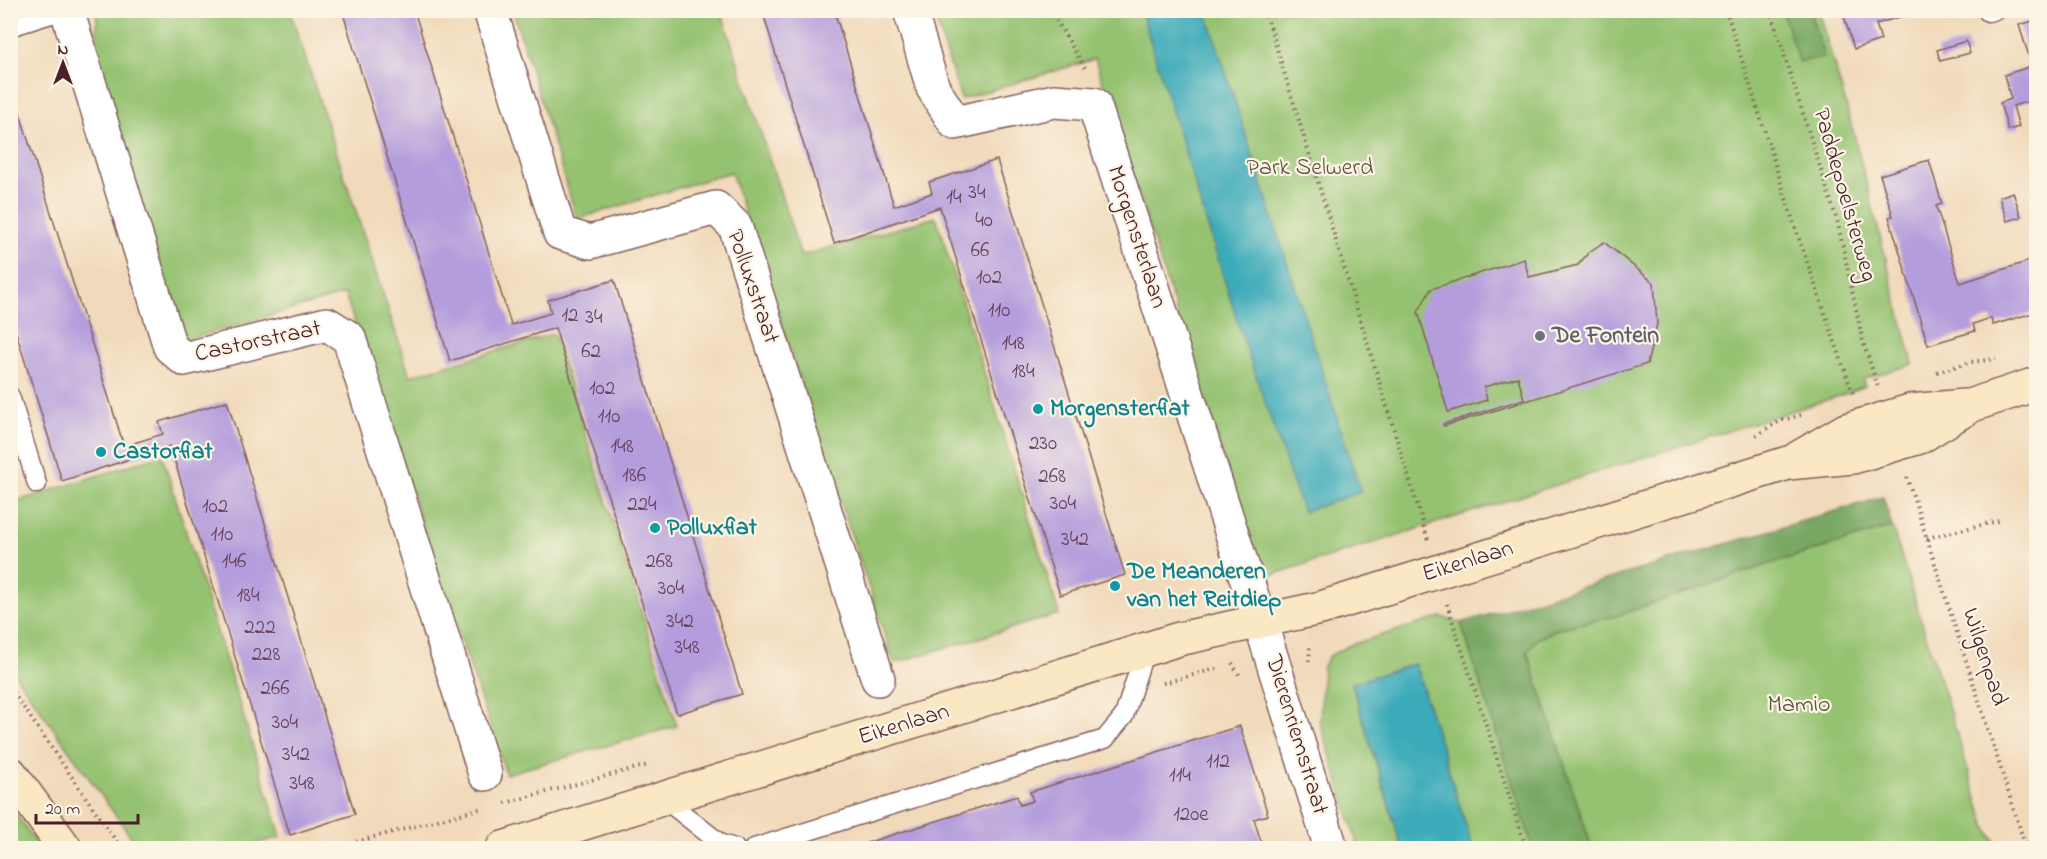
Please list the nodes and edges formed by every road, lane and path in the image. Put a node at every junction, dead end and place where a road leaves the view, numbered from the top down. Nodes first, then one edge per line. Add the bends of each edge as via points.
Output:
1 (65, 10) edge
2 (490, 10) edge
3 (910, 10) edge
4 (1050, 10) edge
5 (1265, 10) edge
6 (1726, 10) edge
7 (1770, 10) edge
8 (10, 27) edge
9 (1094, 104) junction
10 (2037, 384) edge
11 (1878, 390) dead end
12 (10, 396) edge
13 (1972, 405) junction
14 (1863, 425) junction
15 (1788, 463) junction
16 (1906, 474) dead end
17 (37, 484) dead end
18 (2002, 520) dead end
19 (1927, 538) junction
20 (1430, 546) dead end
21 (1445, 597) dead end
22 (1260, 621) junction
23 (1145, 650) junction
24 (1232, 663) dead end
25 (878, 679) dead end
26 (1134, 684) junction
27 (10, 688) edge
28 (10, 773) edge
29 (485, 774) dead end
30 (663, 798) junction
31 (504, 848) edge
32 (65, 849) edge
33 (121, 849) edge
34 (735, 849) edge
35 (754, 849) edge
36 (1331, 849) edge
37 (1526, 849) edge
38 (2033, 849) edge

1 - 8 lane
1 - 29 street, Castorstraat via 170,347 184,359 327,324 349,338
2 - 25 street, Polluxstraat via 560,233 590,242 716,208 735,226
3 - 9 street via 933,88 955,123 1054,100
4 - 9 path via 1086,67
5 - 20 path
6 - 14 path
7 - 11 path, Paddepoelsterweg via 1838,224 1863,342
9 - 22 street, Morgensterlaan
10 - 13 main road, Eikenlaan
12 - 17 lane
13 - 14 main road, Eikenlaan via 1910,411
13 - 15 main road, Eikenlaan via 1920,436 1853,457
14 - 15 main road, Eikenlaan via 1846,430
15 - 22 main road, Eikenlaan via 1321,608
16 - 19 path, Wilgenpad
18 - 19 path
19 - 38 path, Wilgenpad via 2024,841
21 - 37 path
22 - 23 main road, Eikenlaan
22 - 36 street, Dierenriemstraat
23 - 26 lane
23 - 30 main road, Eikenlaan
24 - 26 path via 1164,683
26 - 35 lane via 1124,716 1105,739
27 - 33 path
28 - 32 main road
30 - 31 main road, Eikenlaan
30 - 34 lane via 721,844

